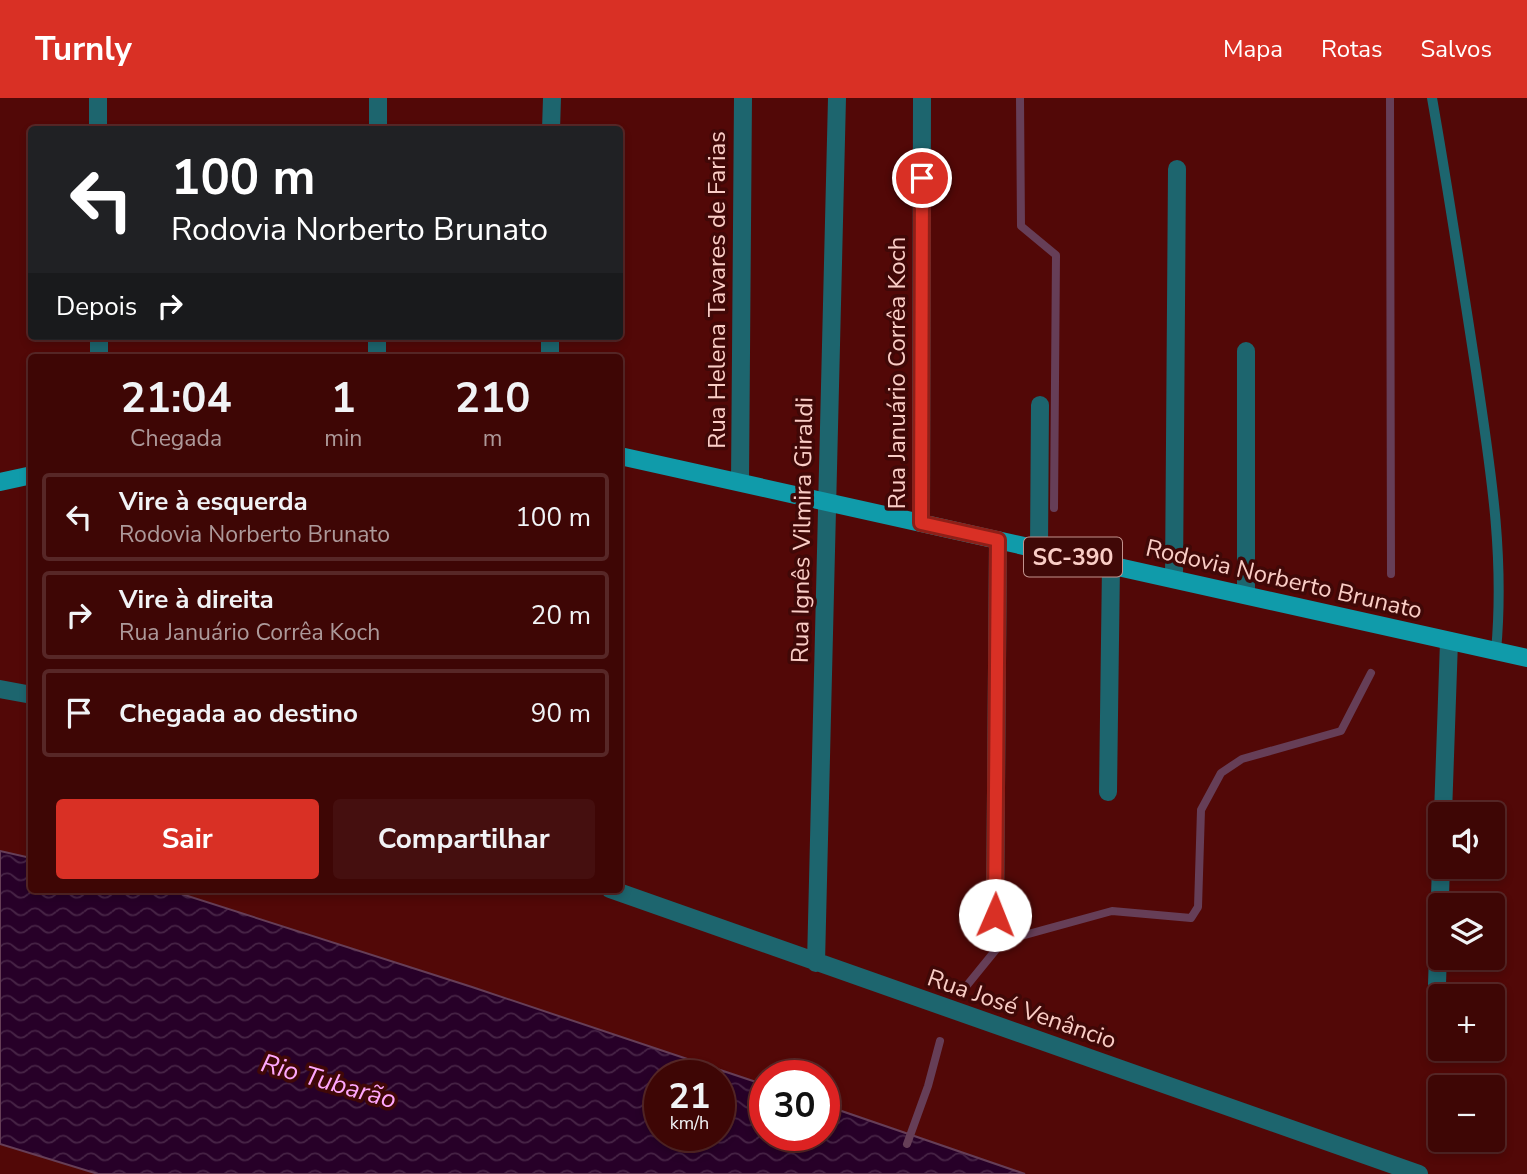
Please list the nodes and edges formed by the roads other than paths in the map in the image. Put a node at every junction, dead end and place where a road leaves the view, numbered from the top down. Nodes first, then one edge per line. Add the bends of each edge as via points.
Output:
1 (98, 98) edge
2 (378, 98) edge
3 (552, 98) edge
4 (743, 98) edge
5 (837, 98) edge
6 (922, 98) edge
7 (1432, 98) edge
8 (98, 126) edge
9 (378, 126) edge
10 (551, 126) edge
11 (1177, 169) dead end
12 (1246, 351) dead end
13 (1040, 405) dead end
14 (623, 457) edge
15 (28, 476) edge
16 (0, 482) edge
17 (740, 482) junction
18 (827, 502) junction
19 (921, 523) junction
20 (998, 540) junction
21 (1039, 549) junction
22 (1111, 565) junction
23 (1174, 579) junction
24 (1246, 595) junction
25 (1449, 641) junction
26 (1496, 651) junction
27 (1527, 658) edge
28 (0, 689) edge
29 (28, 694) edge
30 (1108, 792) dead end
31 (1443, 802) edge
32 (1441, 879) edge
33 (621, 893) edge
34 (995, 915) dead end
35 (816, 963) junction
36 (1437, 984) dead end
37 (1419, 1174) edge

1 - 8 street
2 - 9 street
3 - 10 street
4 - 17 street, Rua Helena Tavares de Farias
5 - 18 street, Rua Ignês Vilmira Giraldi
6 - 19 street, Rua Januário Corrêa Koch
7 - 26 lane via 1492,479 1500,560
11 - 23 street
12 - 24 street
13 - 21 street
14 - 17 main road, Rodovia Norberto Brunato / SC-390
15 - 16 main road
17 - 18 main road, Rodovia Norberto Brunato / SC-390
18 - 19 main road, Rodovia Norberto Brunato / SC-390
18 - 35 street, Rua Ignês Vilmira Giraldi
19 - 20 main road, Rodovia Norberto Brunato / SC-390
20 - 21 main road, Rodovia Norberto Brunato / SC-390
20 - 34 street
21 - 22 main road, Rodovia Norberto Brunato / SC-390
22 - 23 main road, Rodovia Norberto Brunato / SC-390
22 - 30 street
23 - 24 main road, Rodovia Norberto Brunato / SC-390
24 - 25 main road, Rodovia Norberto Brunato / SC-390
25 - 26 main road, Rodovia Norberto Brunato / SC-390
25 - 31 street
26 - 27 main road, Rodovia Norberto Brunato / SC-390
28 - 29 street
32 - 36 street
33 - 35 street, Rua José Venâncio
35 - 37 street, Rua José Venâncio

